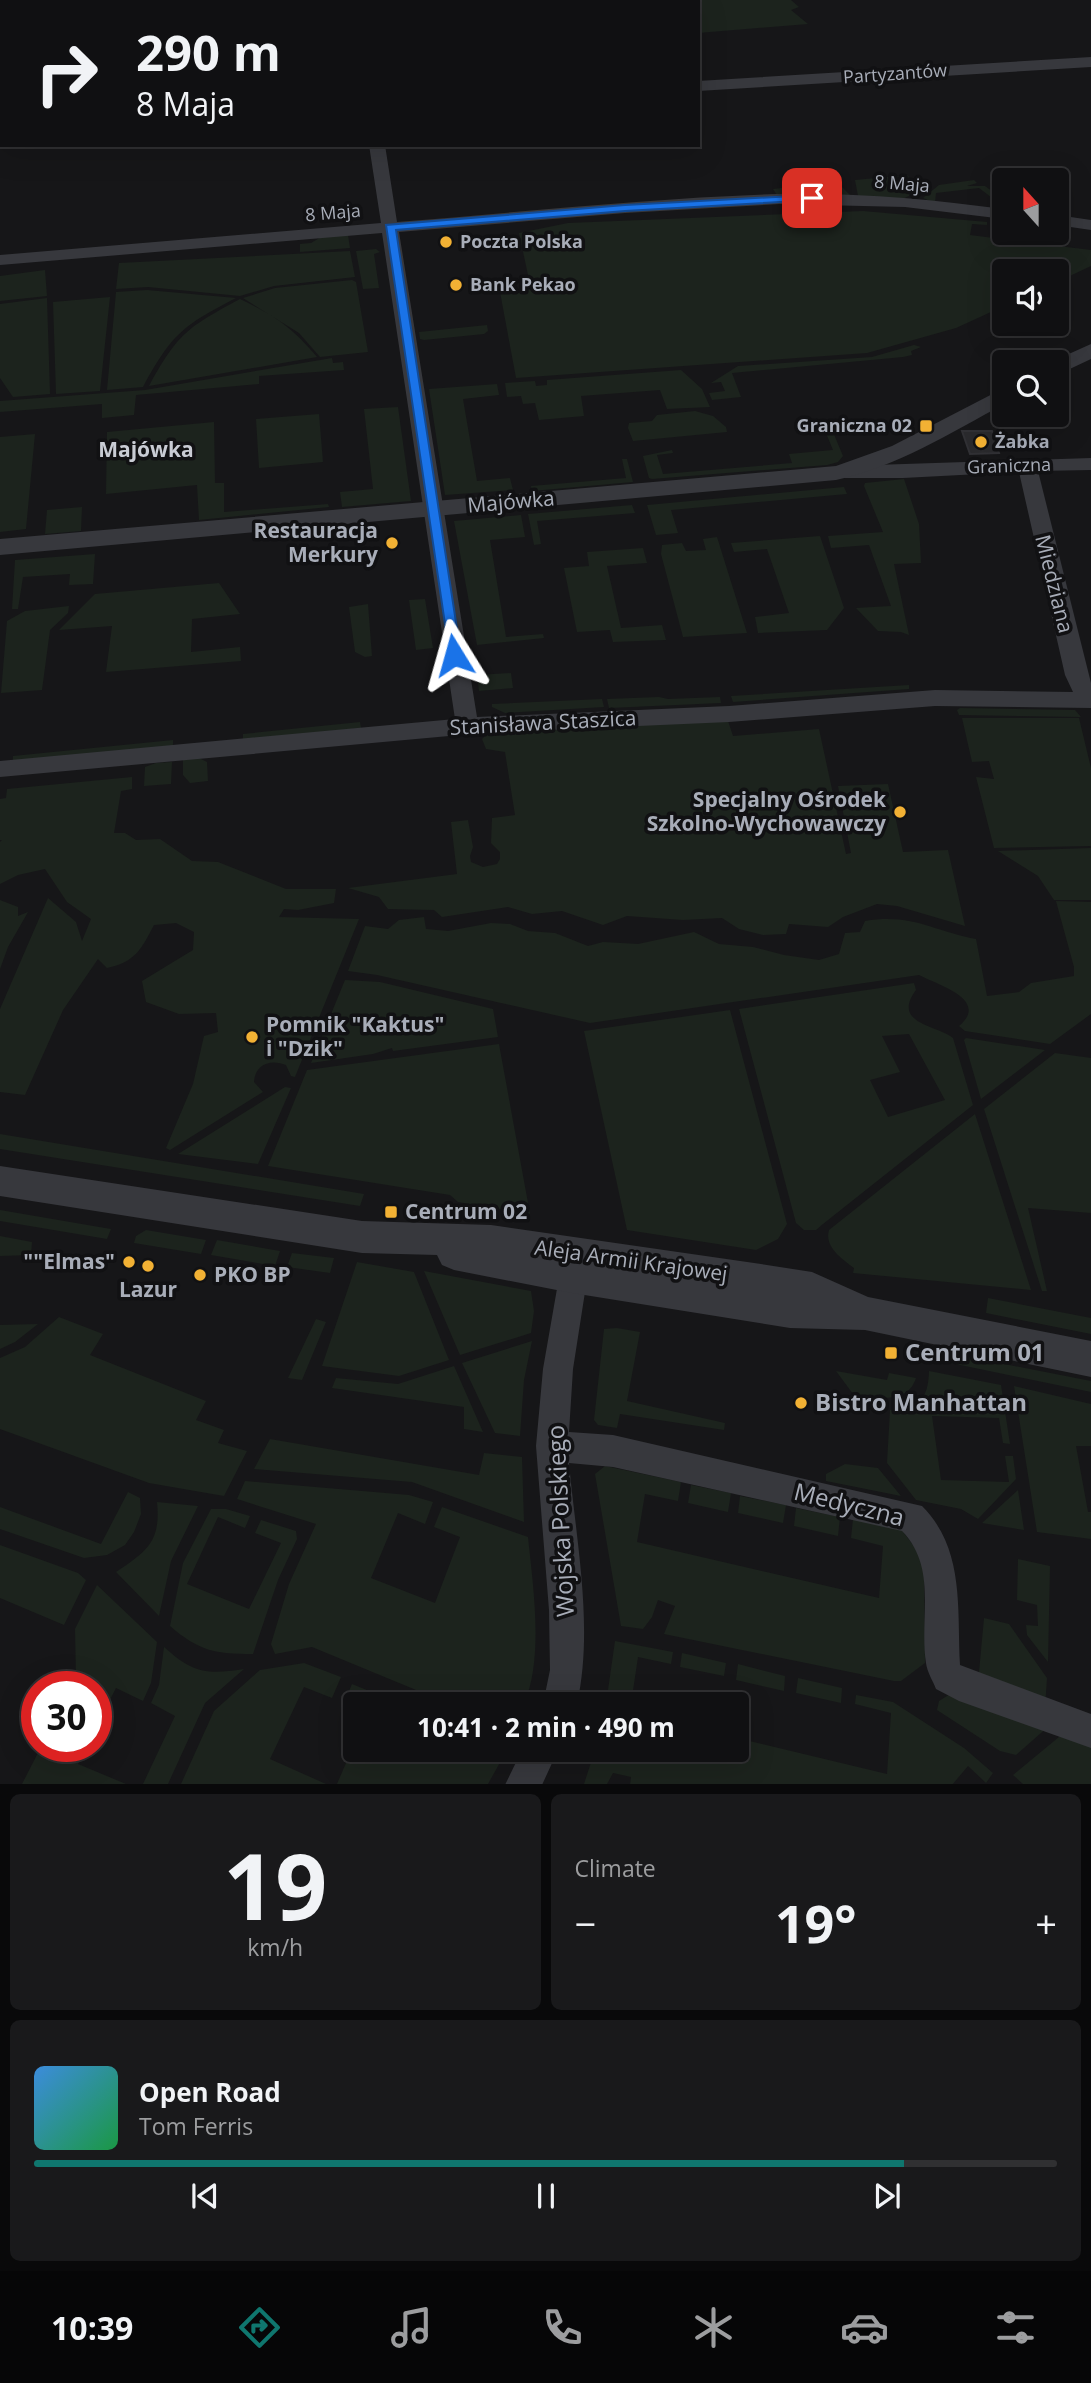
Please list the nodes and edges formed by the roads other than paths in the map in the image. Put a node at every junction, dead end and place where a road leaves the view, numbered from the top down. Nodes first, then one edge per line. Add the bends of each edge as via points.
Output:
1 (1091, 62) edge
2 (700, 86) edge
3 (377, 147) edge
4 (992, 213) edge
5 (390, 227) junction
6 (0, 260) edge
7 (1091, 351) edge
8 (1069, 362) edge
9 (992, 401) edge
10 (894, 453) junction
11 (1091, 464) edge
12 (1027, 466) junction
13 (928, 469) junction
14 (844, 471) junction
15 (433, 509) junction
16 (0, 547) edge
17 (1089, 700) edge
18 (467, 726) junction
19 (0, 769) edge
20 (0, 1181) edge
21 (575, 1266) junction
22 (1081, 1354) edge
23 (552, 1446) junction
24 (562, 1692) edge
25 (1091, 1731) edge
26 (535, 1762) edge
27 (523, 1784) edge

1 - 2 street, Partyzantów
3 - 5 street
4 - 5 street, 8 Maja via 892,202 779,199
5 - 6 street, 8 Maja
5 - 15 street
7 - 8 street
9 - 10 street, Majówka
10 - 13 street, Graniczna
10 - 14 street, Majówka
11 - 12 street, Graniczna
12 - 13 street, Graniczna
12 - 17 street, Miedziana via 1076,675
13 - 14 street, Graniczna
14 - 15 street, Majówka
15 - 16 street, Majówka
15 - 18 street
17 - 18 street, Stanisława Staszica via 935,698 729,714
18 - 19 street, Stanisława Staszica
20 - 21 street, Aleja Armii Krajowej
21 - 22 street, Aleja Armii Krajowej via 812,1289 865,1313
21 - 23 street, Wojska Polskiego via 558,1369
23 - 24 street, Wojska Polskiego via 566,1610 567,1670
23 - 25 street, Medyczna via 613,1451 911,1517 923,1527 938,1558 943,1665 948,1677 959,1685
26 - 27 street

